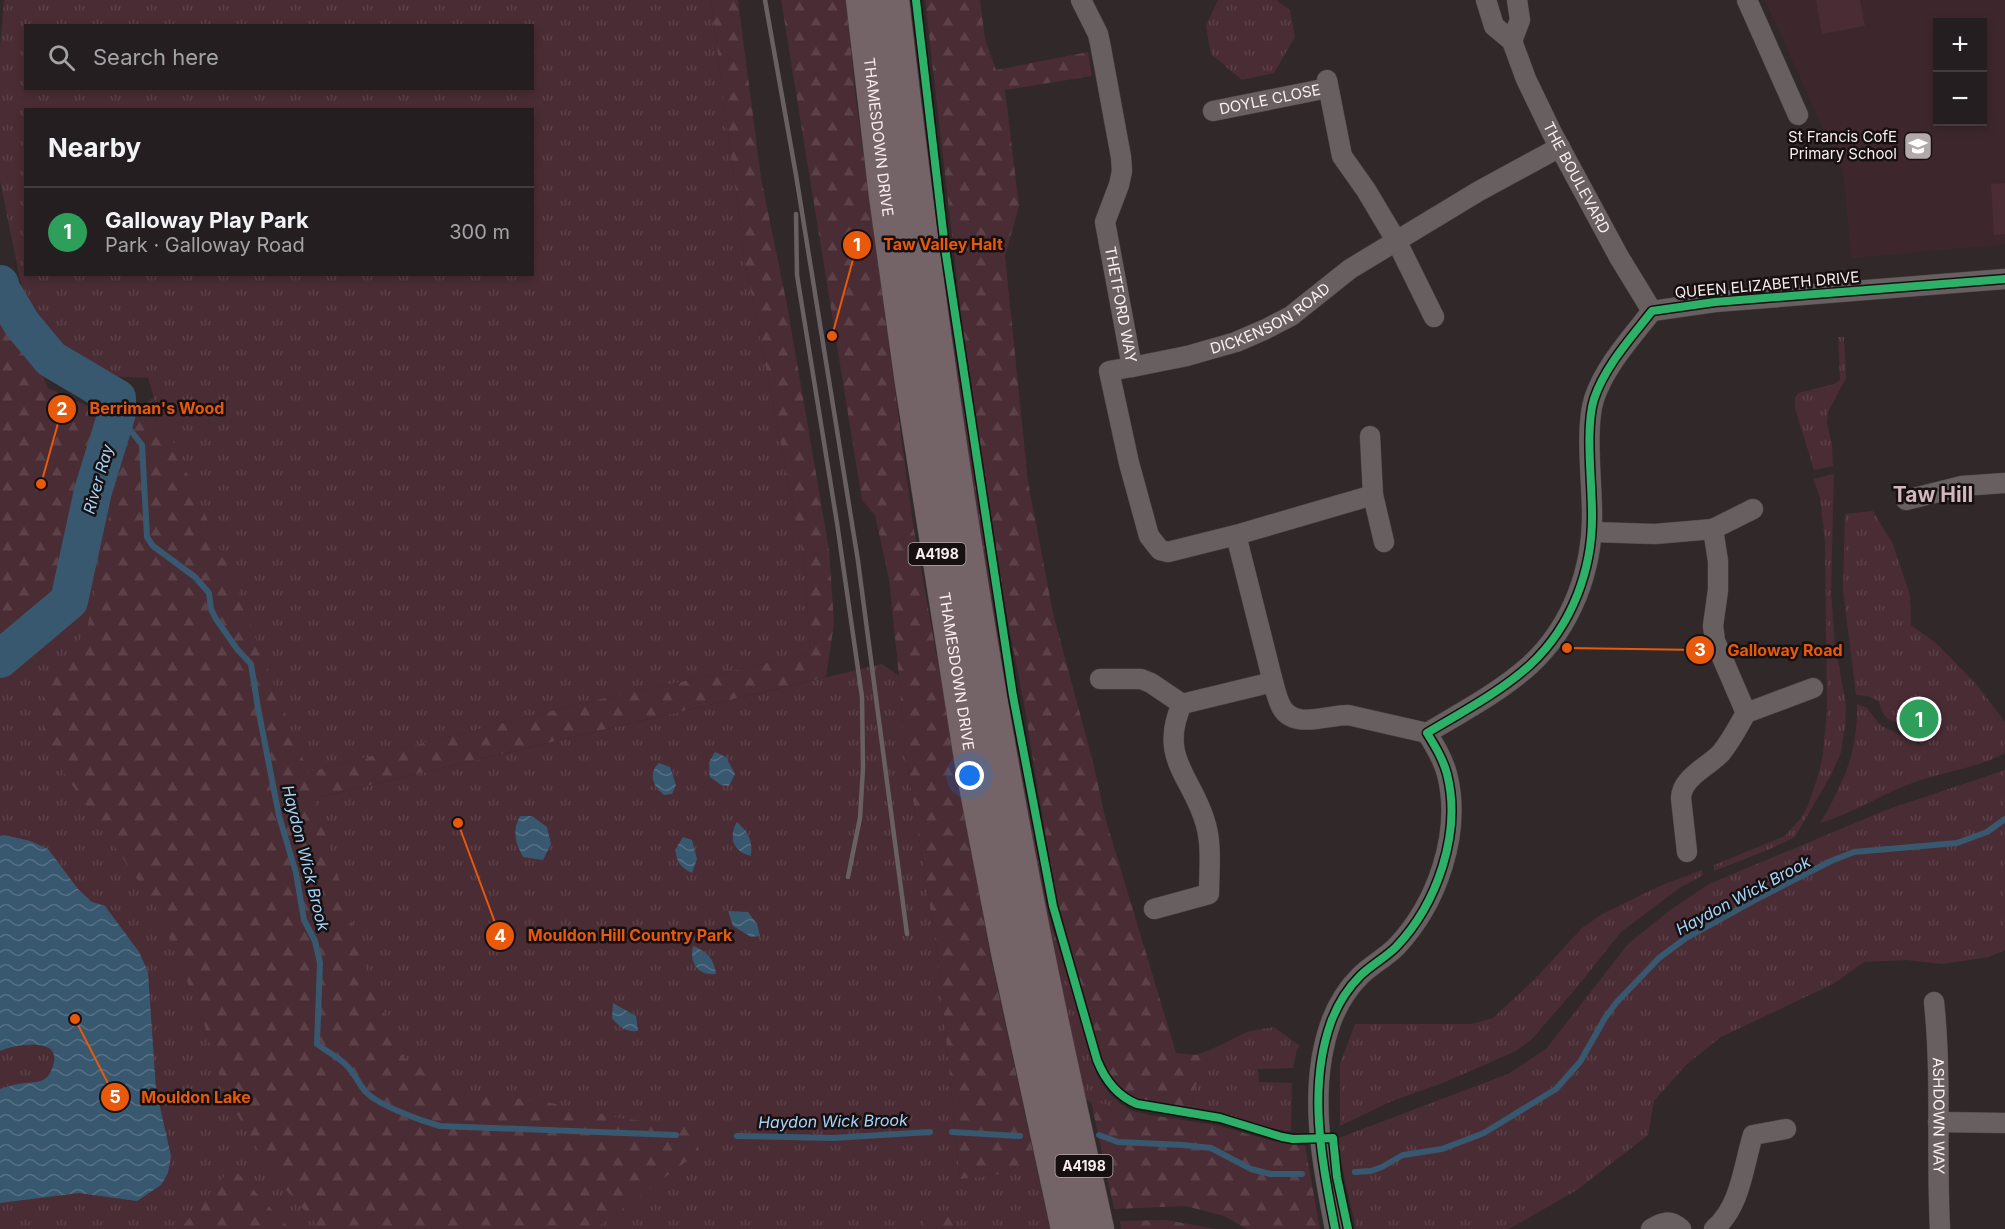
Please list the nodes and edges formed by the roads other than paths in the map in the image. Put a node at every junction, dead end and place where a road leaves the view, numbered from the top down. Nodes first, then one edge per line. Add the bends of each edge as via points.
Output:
1 (862, 0) edge
2 (893, 0) edge
3 (1081, 0) edge
4 (1486, 0) edge
5 (1517, 0) edge
6 (1747, 0) edge
7 (1512, 41) junction
8 (1213, 111) dead end
9 (1798, 115) dead end
10 (1560, 147) junction
11 (1397, 242) junction
12 (2005, 279) edge
13 (1652, 311) junction
14 (1434, 317) dead end
15 (1132, 366) junction
16 (1370, 436) dead end
17 (2005, 483) edge
18 (1373, 495) junction
19 (1906, 500) dead end
20 (1753, 509) dead end
21 (1713, 529) junction
22 (1592, 532) junction
23 (1236, 535) junction
24 (1384, 542) dead end
25 (1100, 679) dead end
26 (1273, 682) junction
27 (1813, 688) dead end
28 (1182, 704) junction
29 (1746, 713) junction
30 (1427, 733) junction
31 (1686, 852) dead end
32 (1154, 909) dead end
33 (1934, 1002) dead end
34 (1938, 1122) junction
35 (2005, 1123) edge
36 (1786, 1129) dead end
37 (1067, 1229) edge
38 (1098, 1229) edge
39 (1335, 1229) edge
40 (1651, 1229) edge
41 (1681, 1229) edge
42 (1714, 1229) edge
43 (1940, 1229) edge

1 - 37 main road, THAMESDOWN DRIVE / A4198 via 894,263 971,765
2 - 38 main road, THAMESDOWN DRIVE / A4198 via 927,283 982,645 1016,838
3 - 15 street, THETFORD WAY via 1098,34 1121,157 1119,185 1105,222
4 - 7 street, THE BOULEVARD via 1494,26
5 - 7 street via 1520,20
6 - 9 street
7 - 10 street, THE BOULEVARD
8 - 11 street, DOYLE CLOSE via 1328,84 1342,156
10 - 11 street, DICKENSON ROAD
10 - 13 street, THE BOULEVARD
11 - 14 street
11 - 15 street, DICKENSON ROAD via 1350,269 1291,316 1252,336 1187,356
12 - 13 street, QUEEN ELIZABETH DRIVE via 1715,302
13 - 22 street via 1615,360 1594,400 1590,438
15 - 23 street, THETFORD WAY via 1109,371 1129,463 1153,544 1160,550 1174,551
16 - 18 street
17 - 19 street via 1962,486
18 - 23 street, THETFORD WAY
18 - 24 street
20 - 21 street
21 - 22 street via 1656,534
21 - 29 street via 1718,571 1715,641
22 - 30 street via 1583,581 1547,646 1508,682
23 - 26 street
25 - 28 street via 1151,683
26 - 28 street
26 - 30 street via 1280,706 1298,719 1348,714
27 - 29 street
28 - 32 street via 1175,718 1175,755 1207,828 1209,894
29 - 31 street via 1720,754 1684,786 1681,798
30 - 39 street via 1441,756 1450,793 1443,865 1413,926 1397,946 1360,976 1335,1012 1318,1070 1321,1139
33 - 34 street, ASHDOWN WAY
34 - 35 street
34 - 43 street, ASHDOWN WAY
36 - 42 street via 1753,1135 1736,1198
40 - 41 street via 1667,1222

